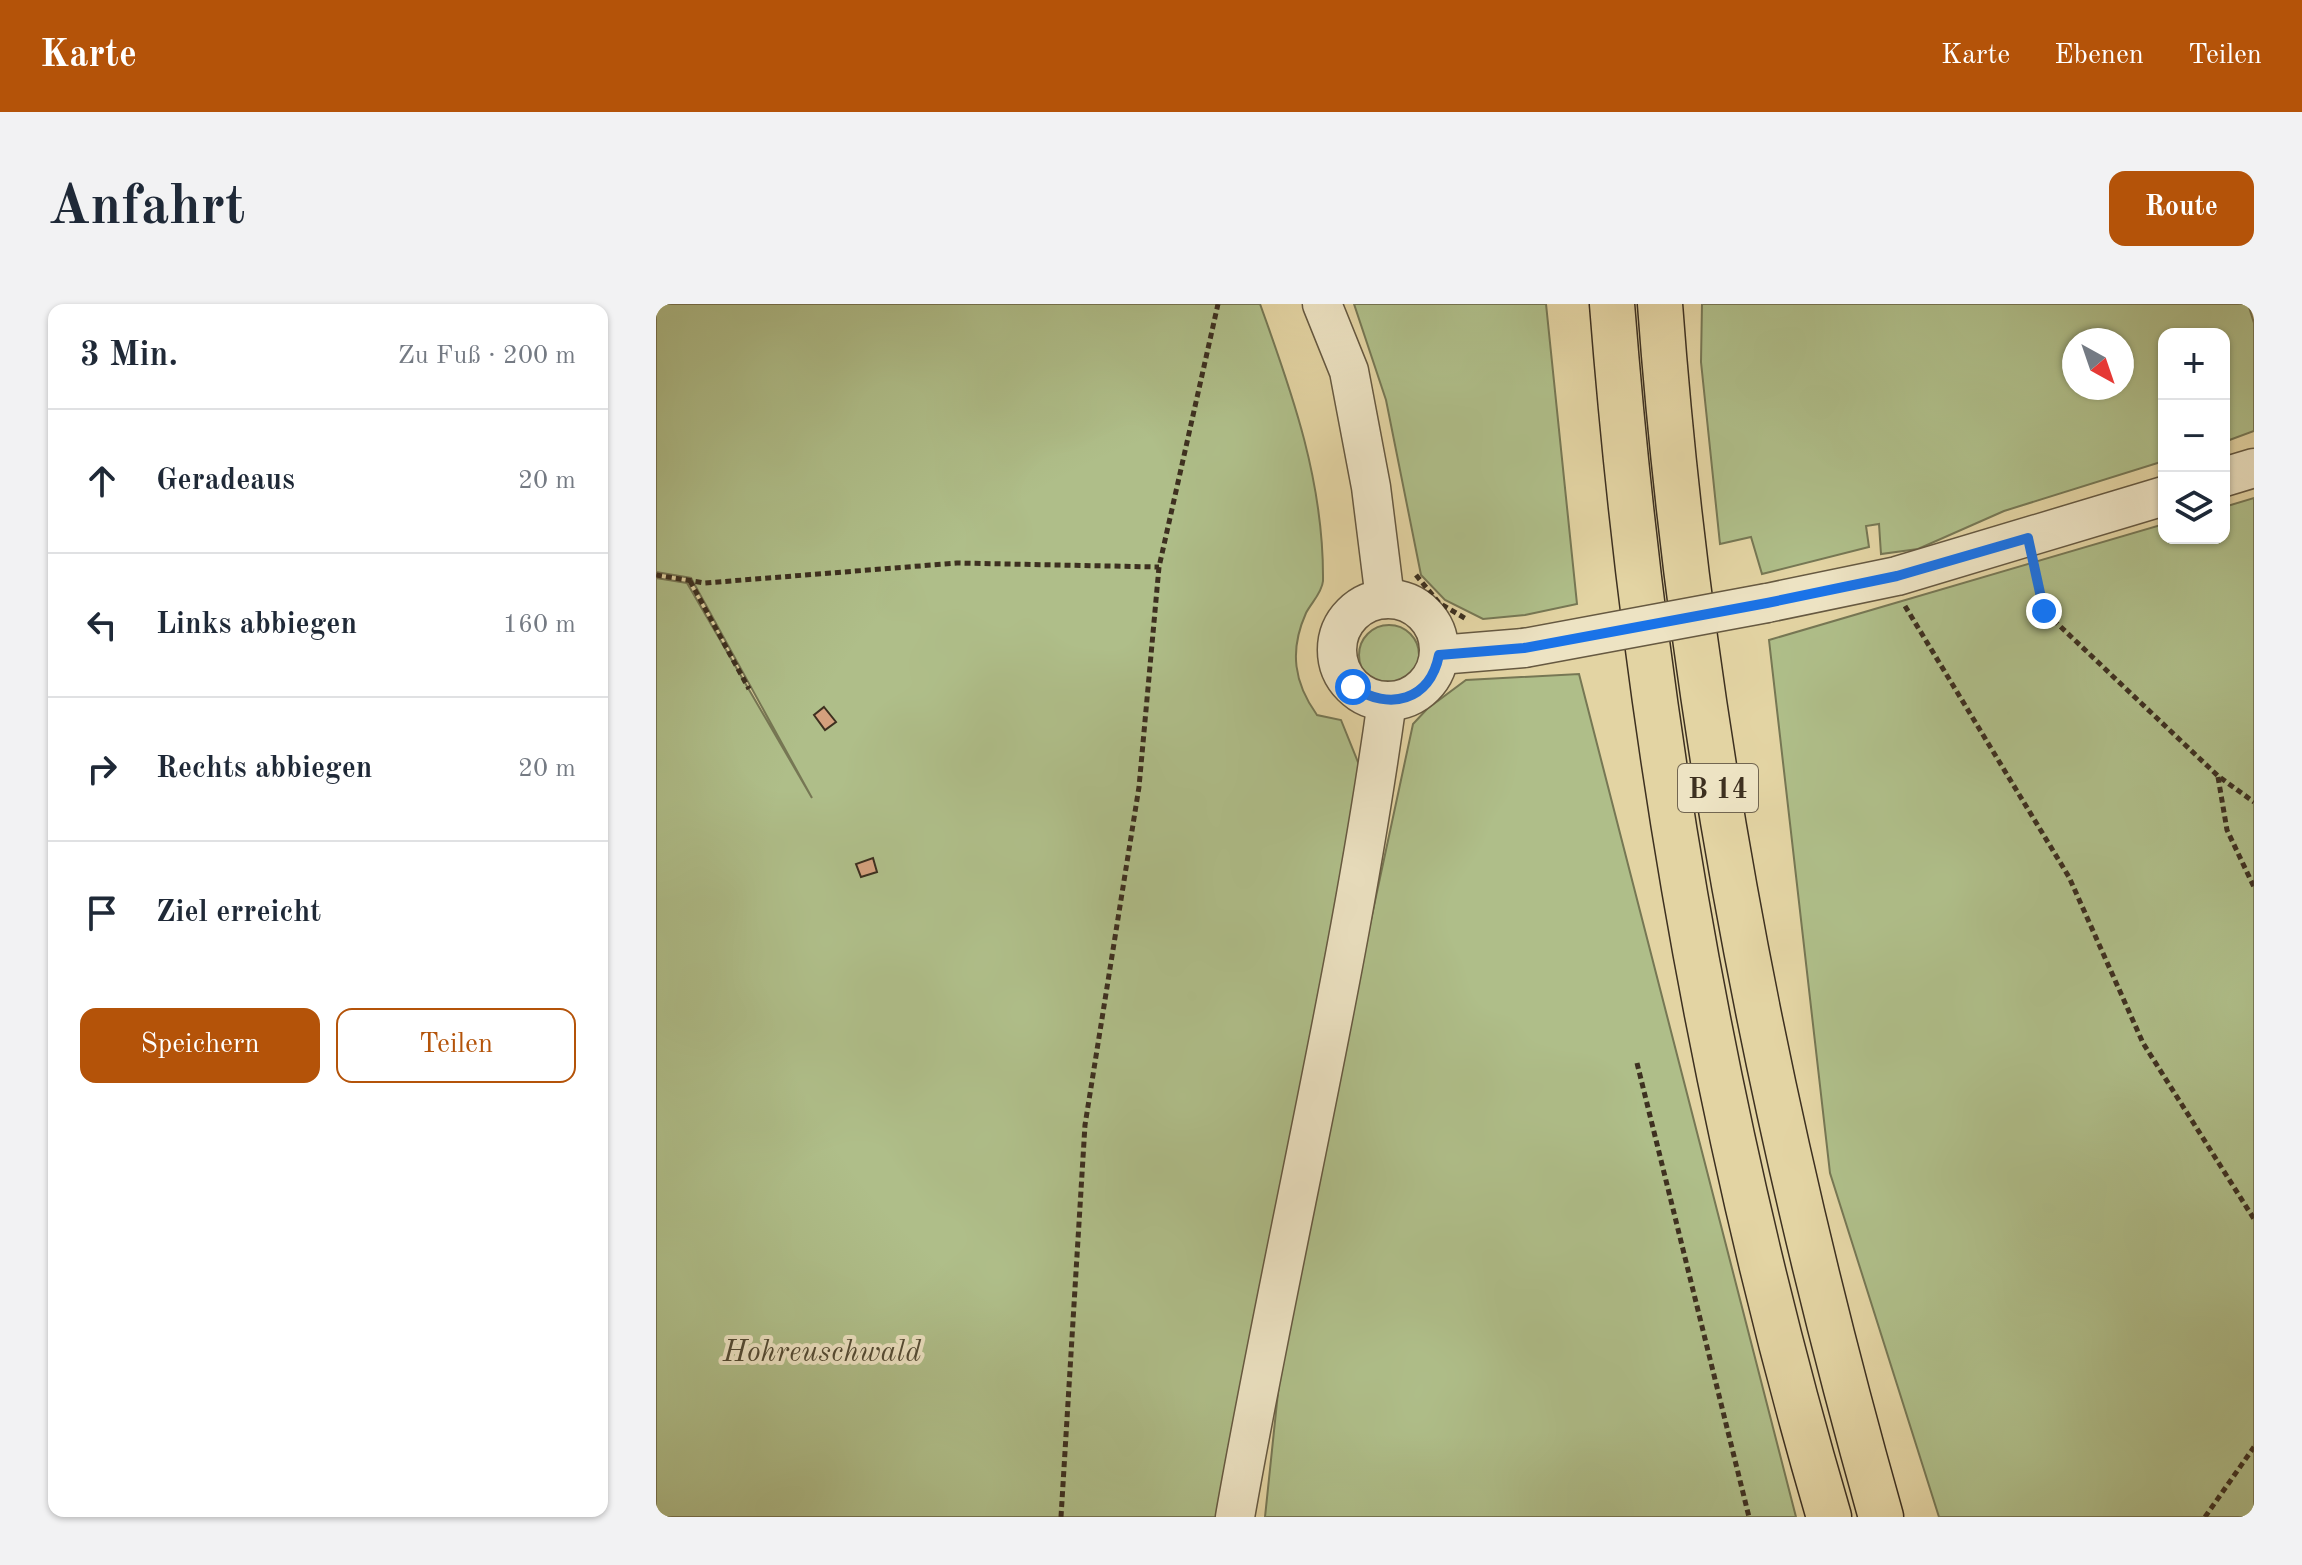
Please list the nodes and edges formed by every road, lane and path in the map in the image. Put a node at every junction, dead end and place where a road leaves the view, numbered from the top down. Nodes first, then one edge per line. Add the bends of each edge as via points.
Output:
1 (1218, 304) edge
2 (1322, 304) edge
3 (1581, 304) edge
4 (1612, 304) edge
5 (1660, 304) edge
6 (1689, 304) edge
7 (1619, 390) junction
8 (1667, 404) junction
9 (2254, 468) edge
10 (2230, 475) edge
11 (2158, 498) edge
12 (2028, 538) junction
13 (1412, 565) dead end
14 (1159, 567) junction
15 (656, 575) edge
16 (1897, 576) junction
17 (689, 580) junction
18 (1385, 599) junction
19 (1481, 627) dead end
20 (1439, 655) junction
21 (749, 689) dead end
22 (1387, 701) junction
23 (2218, 776) junction
24 (2254, 802) edge
25 (2254, 887) edge
26 (1637, 1063) dead end
27 (2254, 1219) edge
28 (2254, 1447) edge
29 (1061, 1517) edge
30 (1235, 1517) edge
31 (1749, 1517) edge
32 (1829, 1517) edge
33 (1881, 1517) edge
34 (2205, 1517) edge

1 - 14 path
2 - 18 street via 1349,371
3 - 7 highway
4 - 7 highway, B 14
5 - 8 highway, B 14
6 - 8 highway via 1688,362
7 - 32 highway, B 14 via 1635,544 1689,919 1744,1184
8 - 33 highway, B 14 via 1707,723 1760,1027 1790,1168
9 - 10 street
11 - 12 street
12 - 16 street
12 - 23 path via 2044,611
13 - 19 path via 1416,578 1439,603
14 - 17 path via 957,563 705,583
14 - 29 path via 1139,787 1085,1125
15 - 17 path
16 - 20 street, bridge via 1524,648
16 - 27 path via 1907,612 2069,877 2143,1043
17 - 21 path
18 - 20 street via 1421,611 1433,626
18 - 22 street via 1356,610 1342,627 1337,647 1340,667 1353,687
20 - 22 street via 1429,681 1411,696
22 - 30 street via 1346,961
23 - 24 path
23 - 25 path via 2227,830
26 - 31 path
28 - 34 path

